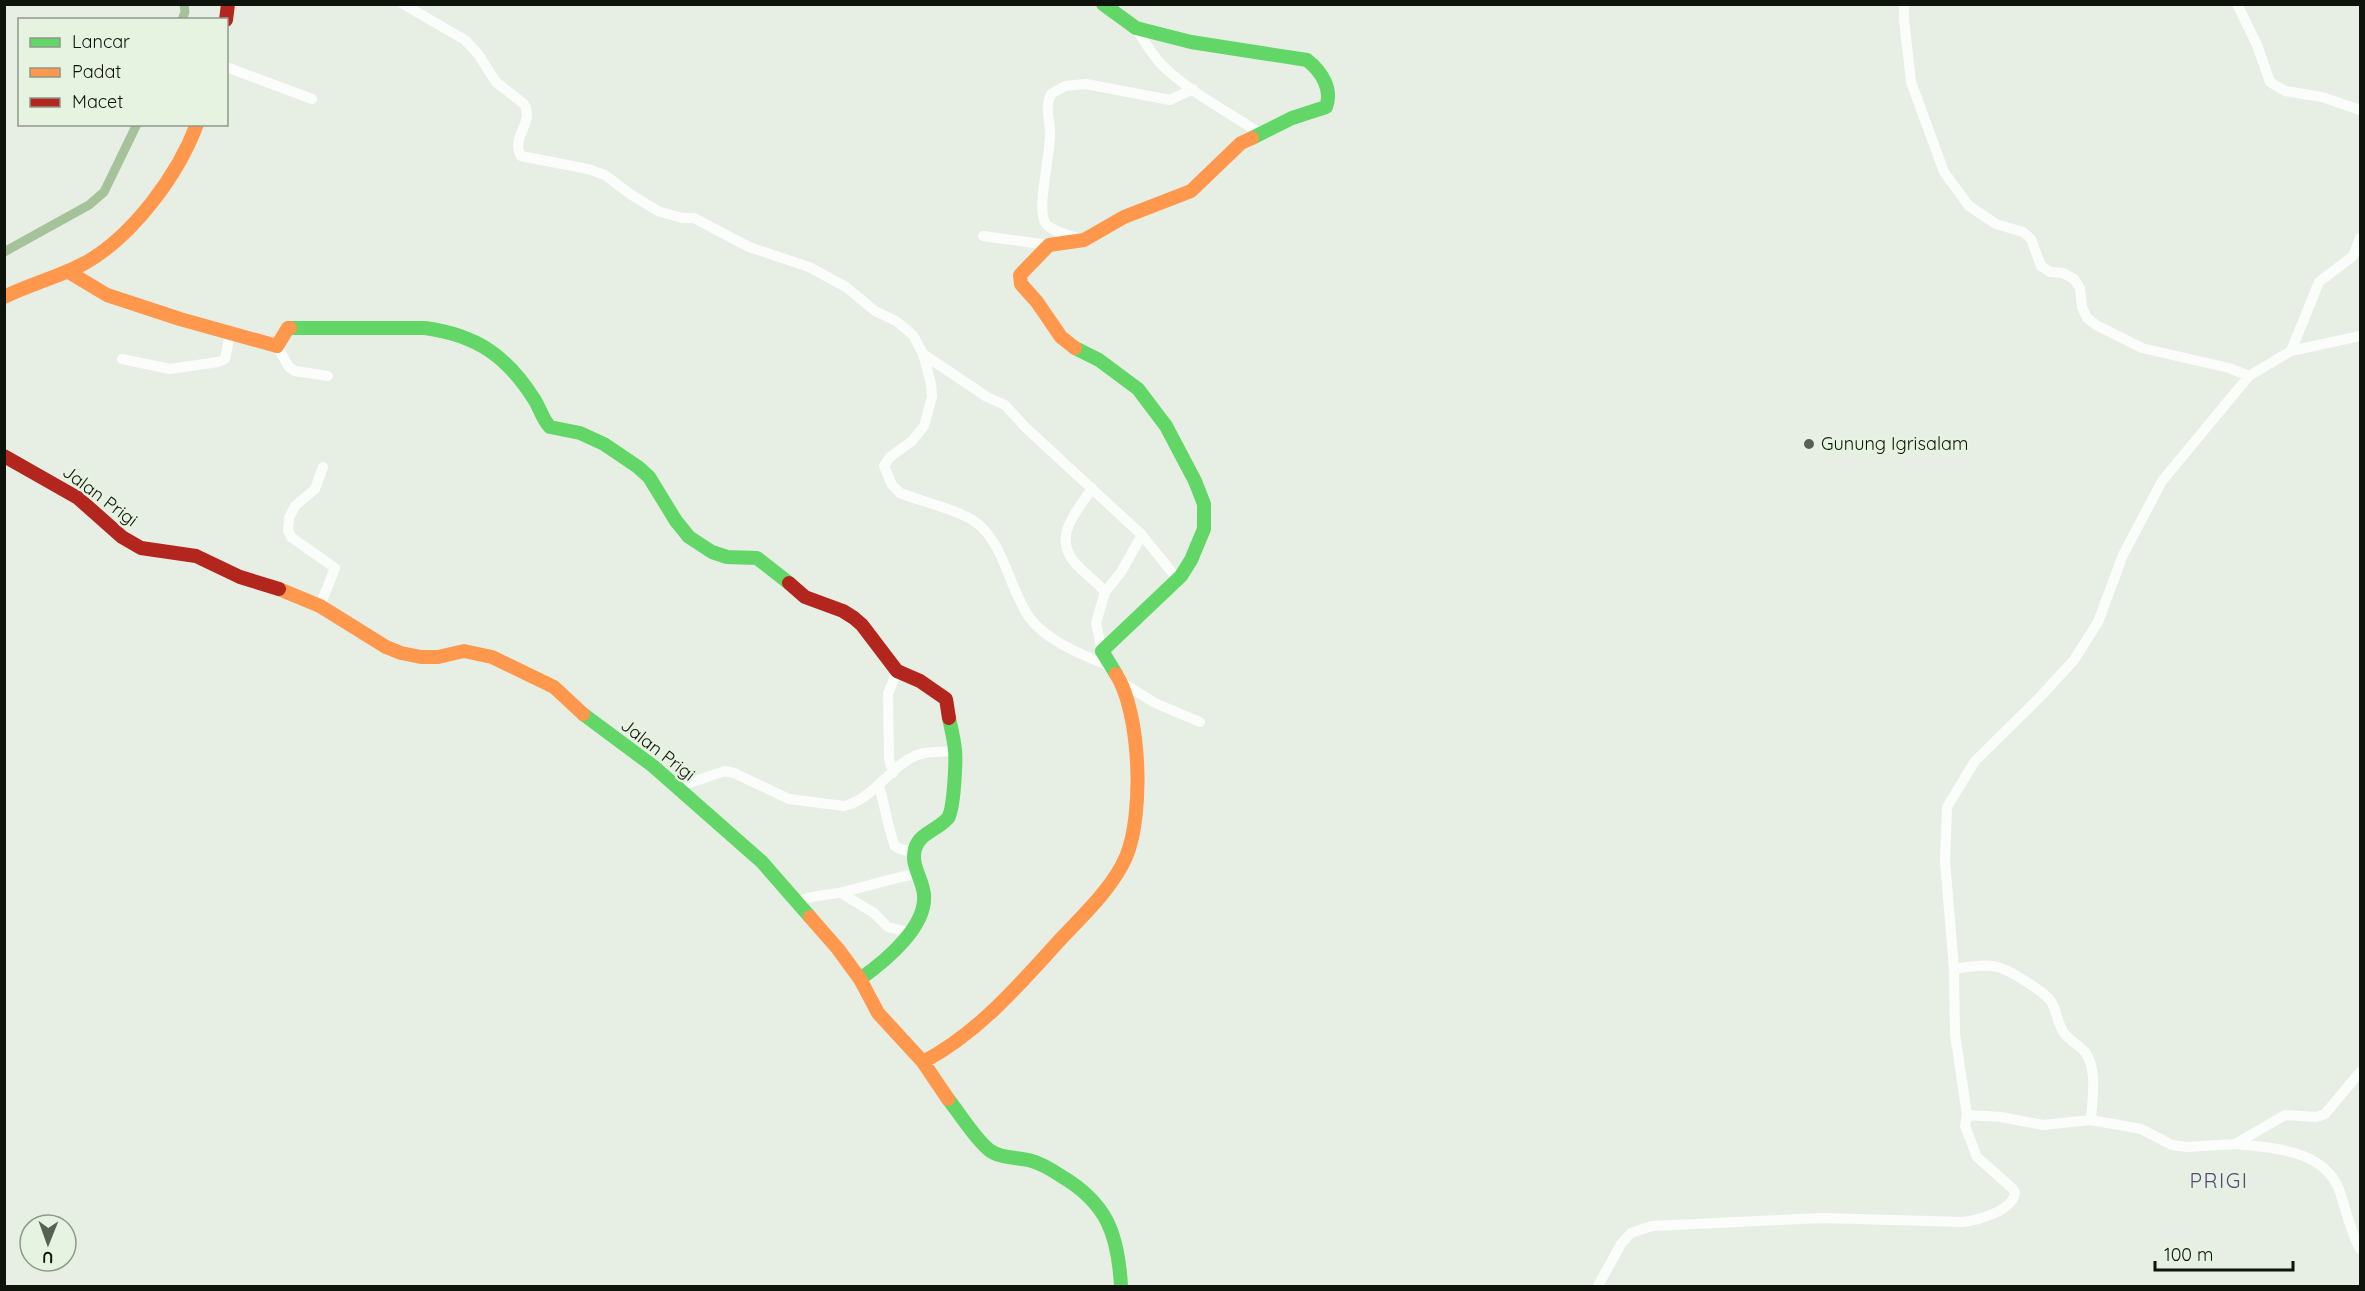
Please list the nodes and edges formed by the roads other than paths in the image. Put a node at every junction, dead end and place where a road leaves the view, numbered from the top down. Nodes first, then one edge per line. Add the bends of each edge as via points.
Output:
1 (403, 4) edge
2 (1103, 4) edge
3 (1904, 4) edge
4 (2237, 4) edge
5 (1136, 28) junction
6 (228, 68) edge
7 (1193, 89) junction
8 (312, 99) dead end
9 (2361, 110) edge
10 (196, 126) edge
11 (1259, 133) junction
12 (983, 236) dead end
13 (2361, 238) edge
14 (1084, 240) junction
15 (1049, 245) junction
16 (67, 271) junction
17 (4, 297) edge
18 (230, 334) junction
19 (2361, 336) edge
20 (277, 346) junction
21 (2291, 351) junction
22 (923, 354) junction
23 (122, 359) dead end
24 (328, 376) dead end
25 (2249, 376) junction
26 (4, 456) edge
27 (323, 466) dead end
28 (1092, 488) junction
29 (1142, 535) junction
30 (1178, 580) junction
31 (1105, 592) junction
32 (320, 606) junction
33 (1102, 651) junction
34 (1112, 668) junction
35 (897, 671) junction
36 (1121, 682) junction
37 (1200, 722) dead end
38 (955, 751) junction
39 (893, 773) junction
40 (879, 786) junction
41 (677, 787) junction
42 (914, 852) junction
43 (916, 874) junction
44 (841, 892) junction
45 (797, 903) junction
46 (911, 933) junction
47 (1954, 969) junction
48 (860, 979) junction
49 (923, 1062) junction
50 (2361, 1072) edge
51 (1967, 1115) junction
52 (2091, 1120) junction
53 (2235, 1144) junction
54 (2361, 1249) edge
55 (1121, 1287) edge
56 (1598, 1287) edge

1 - 22 street via 465,40 496,82 524,104 528,121 518,144 521,156 605,175 658,211 694,219 749,247 808,267 896,321 912,335
2 - 5 street
3 - 25 street via 1911,82 1944,172 1969,206 1996,225 2023,232 2033,244 2041,266 2074,279 2087,318 2096,325 2142,348
4 - 9 street via 2258,45 2270,82 2285,91 2322,97
5 - 7 street via 1163,66
5 - 11 street via 1191,42 1311,62 1329,95 1328,105
6 - 8 street
7 - 11 street
7 - 14 street via 1170,100 1086,84 1065,86 1051,94 1047,107 1051,132 1042,214 1051,227
10 - 16 street via 184,154 131,226 100,253
11 - 14 street via 1241,143 1191,191 1124,217
12 - 15 street
13 - 21 street via 2353,256 2319,282
14 - 15 street
15 - 30 street via 1020,275 1021,284 1060,337 1100,360 1138,389 1166,426 1200,492 1204,529
16 - 17 street
16 - 18 street via 107,295
18 - 20 street
18 - 23 street via 225,359 218,362 170,369
19 - 21 street
20 - 24 street via 295,371
20 - 35 street via 288,328 299,326 446,330 478,342 501,359 550,427 580,433 604,444 649,477 689,537 727,557 757,558 805,597 854,618
21 - 25 street
22 - 28 street via 1005,405
22 - 34 street via 931,384 930,408 924,426 912,441 886,461 885,474 900,493 968,517 979,525 1036,625
25 - 47 street via 2162,481 2123,555 2098,622 2074,660 1975,761 1947,807 1945,861
26 - 32 street, Jalan Prigi via 78,498 122,537 141,548 196,556 240,577
27 - 32 street via 315,489 295,506 288,524 291,537 335,568
28 - 29 street
28 - 31 street via 1066,529 1065,547 1080,569
29 - 30 street
29 - 31 street
30 - 33 street
31 - 33 street via 1096,623
32 - 41 street, Jalan Prigi via 401,653 421,657 477,653 554,687 587,718
33 - 34 street
34 - 36 street
35 - 38 street via 946,699
35 - 39 street via 888,694
36 - 37 street via 1155,703
36 - 49 street via 1136,742 1132,837 1127,856 1094,901 1023,982 961,1037
38 - 39 street via 919,755
38 - 42 street via 948,820 919,840
39 - 40 street
40 - 41 street via 844,806 789,800 734,772 725,771
40 - 42 street via 891,840 899,849
41 - 45 street, Jalan Prigi via 747,847
42 - 43 street
43 - 44 street
43 - 46 street via 923,888 924,903
44 - 45 street via 814,895
44 - 46 street via 888,927
45 - 48 street, Jalan Prigi
46 - 48 street via 899,949
47 - 51 street via 1955,1034
47 - 52 street via 2000,967 2017,974 2046,996 2064,1032 2089,1058 2093,1084
48 - 49 street, Jalan Prigi via 878,1012
49 - 55 street, Jalan Prigi via 940,1090 989,1150 999,1156 1030,1160 1075,1183 1095,1199 1109,1220 1119,1250
50 - 53 street via 2325,1114 2316,1118 2285,1115
51 - 52 street via 2043,1125
51 - 56 street via 1965,1126 1977,1157 2015,1193 2012,1200 1984,1219 1963,1222 1823,1218 1652,1226 1631,1233 1621,1244
52 - 53 street via 2140,1129 2172,1145
53 - 54 street via 2283,1149 2301,1154 2320,1167 2339,1190 2350,1229

